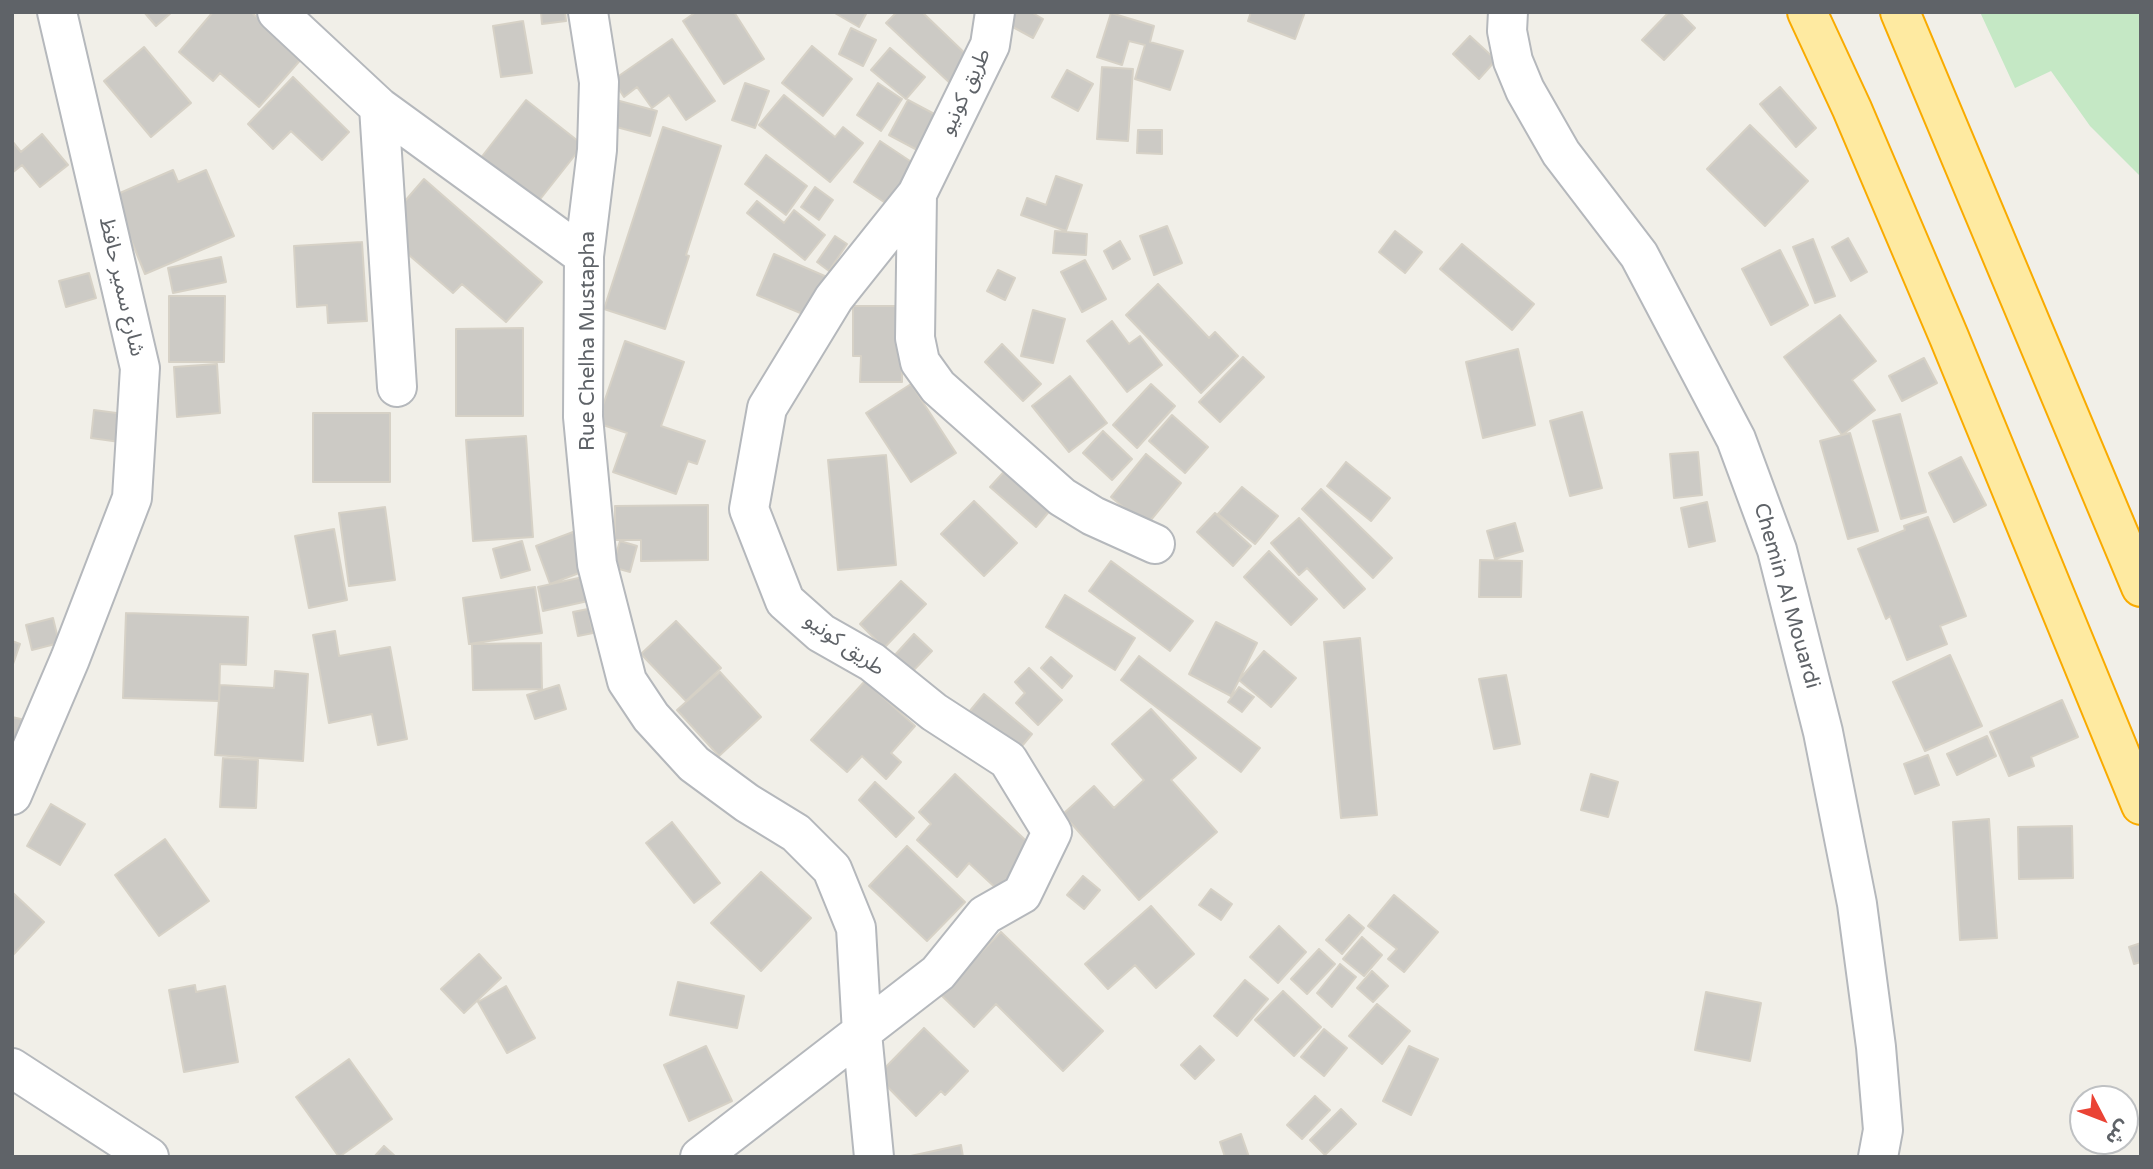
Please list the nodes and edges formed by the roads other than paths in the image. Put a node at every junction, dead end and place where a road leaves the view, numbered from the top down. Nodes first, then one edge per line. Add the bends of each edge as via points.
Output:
1 (57, 12) edge
2 (277, 12) edge
3 (588, 12) edge
4 (995, 12) edge
5 (1508, 12) edge
6 (1807, 12) edge
7 (1900, 12) edge
8 (379, 107) junction
9 (917, 194) junction
10 (584, 256) junction
11 (397, 387) dead end
12 (1155, 544) dead end
13 (2141, 587) edge
14 (12, 795) edge
15 (2141, 805) edge
16 (862, 1033) junction
17 (12, 1068) edge
18 (149, 1157) edge
19 (700, 1157) edge
20 (874, 1157) edge
21 (1878, 1157) edge

1 - 14 street, شارع سمير حافظ via 140,368 132,498
2 - 8 street
3 - 10 street, Rue Chelha Mustapha via 599,82 597,150
4 - 9 street, طريق كونيو via 990,46
5 - 21 street, Chemin Al Mouardi via 1513,61 1525,90 1560,153 1639,256 1736,439 1777,550 1823,732 1857,904 1883,1130
6 - 15 highway via 1949,337
7 - 13 highway
8 - 10 street
8 - 11 street
9 - 12 street via 915,338 920,362 937,387 1062,497
9 - 16 street, طريق كونيو via 834,298 767,408 749,509 785,601 821,633 872,662 934,712 1008,760 1052,832 1022,894 985,915 939,973
10 - 16 street, Rue Chelha Mustapha via 583,417 597,564 627,681 651,717 694,764 796,833 832,869 856,928
16 - 19 street
16 - 20 street, Rue Chelha Mustapha
17 - 18 street

